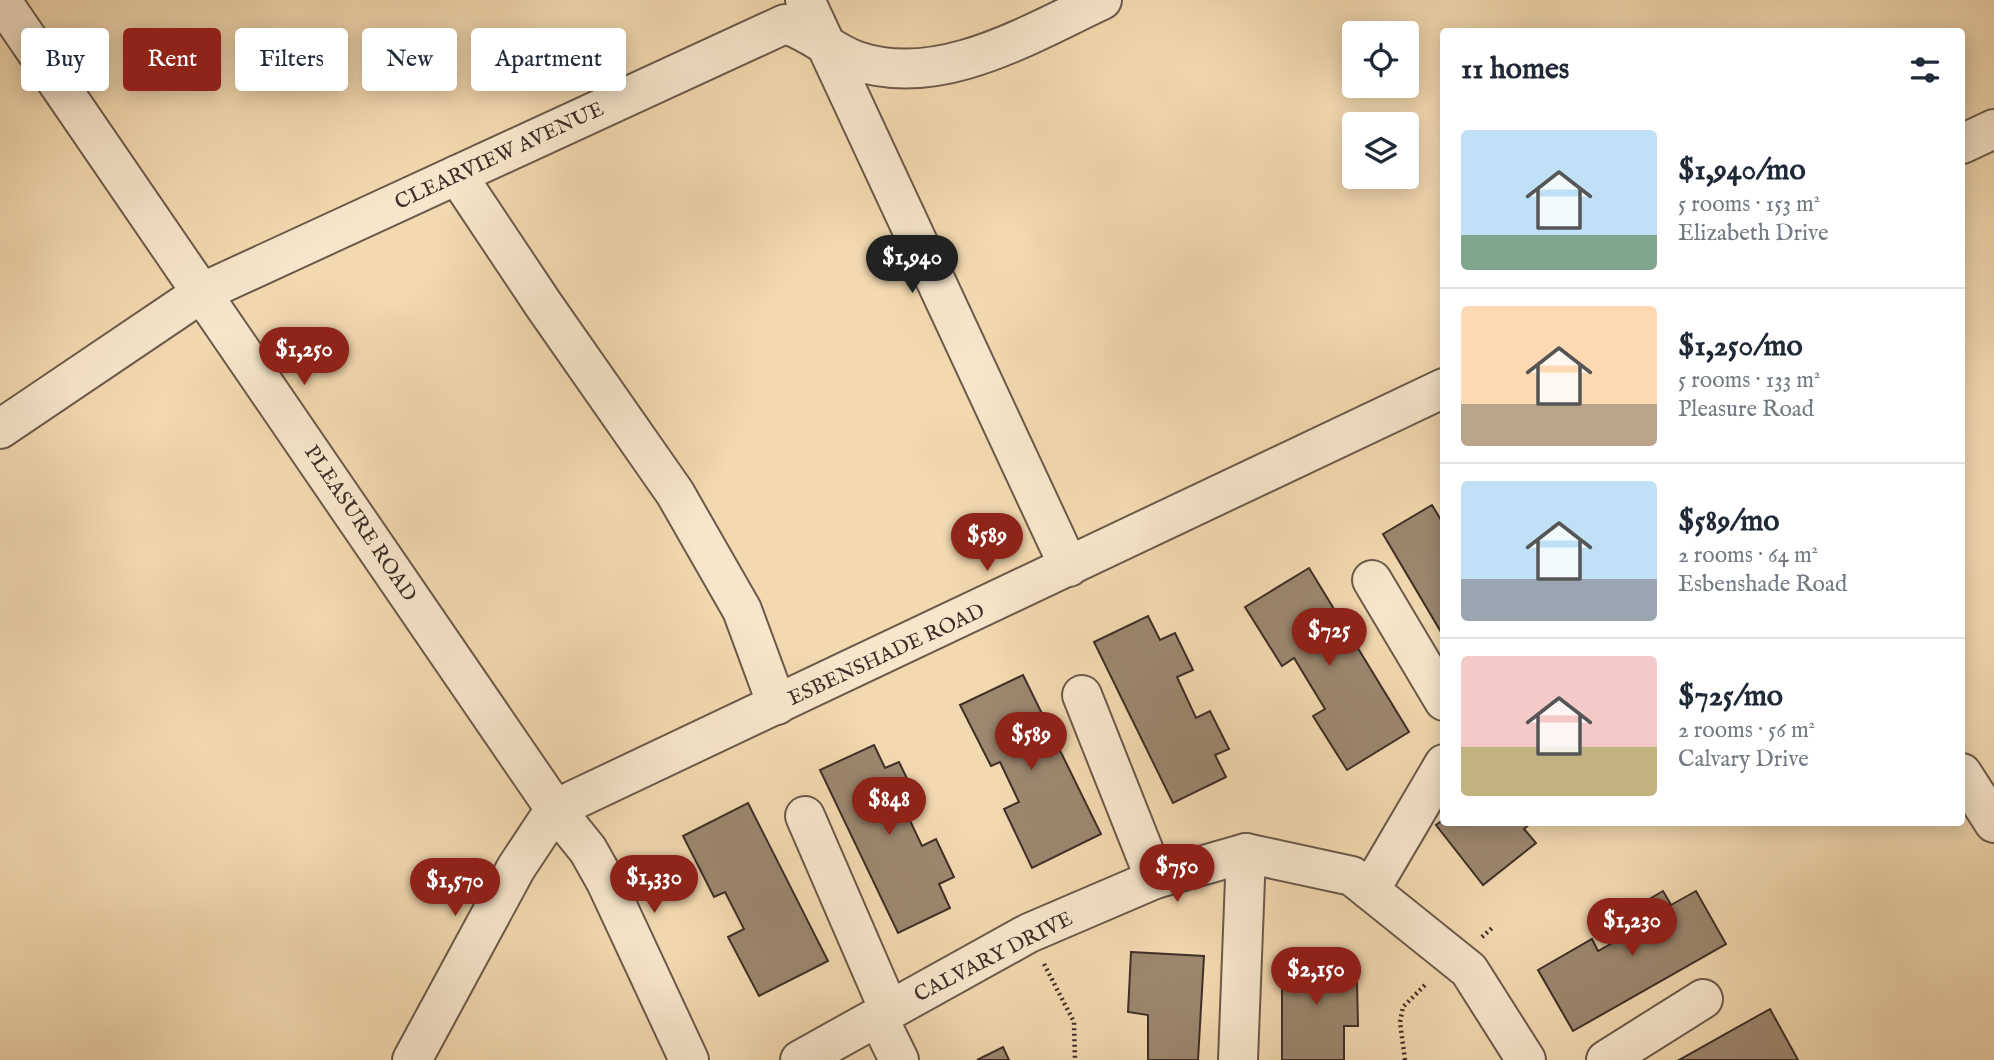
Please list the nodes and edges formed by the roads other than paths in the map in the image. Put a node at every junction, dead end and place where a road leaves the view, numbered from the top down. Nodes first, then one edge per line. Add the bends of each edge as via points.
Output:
1 (1, 0) edge
2 (805, 0) edge
3 (1102, 0) edge
4 (824, 42) junction
5 (1994, 129) edge
6 (1965, 143) edge
7 (457, 175) junction
8 (202, 292) junction
9 (1440, 390) edge
10 (0, 429) edge
11 (1069, 567) junction
12 (1372, 580) dead end
13 (1440, 694) edge
14 (1082, 695) dead end
15 (777, 705) junction
16 (1440, 771) edge
17 (1965, 778) edge
18 (555, 809) junction
19 (805, 816) dead end
20 (1994, 823) edge
21 (1246, 853) junction
22 (1155, 879) junction
23 (1370, 890) junction
24 (1703, 999) dead end
25 (883, 1014) junction
26 (412, 1060) edge
27 (689, 1060) edge
28 (800, 1060) edge
29 (899, 1060) edge
30 (1238, 1060) edge
31 (1527, 1060) edge
32 (1606, 1060) edge

1 - 8 street, PLEASURE ROAD
2 - 4 street
3 - 4 street, CLEARVIEW AVENUE via 995,49 916,68 855,61
4 - 7 street, CLEARVIEW AVENUE via 785,23
4 - 11 street
5 - 6 street
7 - 8 street, CLEARVIEW AVENUE
7 - 15 street via 675,493 742,610
8 - 10 street, CLEARVIEW AVENUE
8 - 18 street, PLEASURE ROAD
9 - 11 street, ESBENSHADE ROAD
11 - 15 street, ESBENSHADE ROAD
12 - 13 street
14 - 22 street
15 - 18 street, ESBENSHADE ROAD
16 - 23 street
17 - 20 street
18 - 26 street via 516,867
18 - 27 street, PLEASURE ROAD via 588,850 606,882
19 - 25 street
21 - 22 street, CALVARY DRIVE
21 - 23 street, CALVARY DRIVE via 1352,876
21 - 30 street
22 - 25 street, CALVARY DRIVE via 1028,933
23 - 31 street, CALVARY DRIVE via 1469,970
24 - 32 street
25 - 28 street, CALVARY DRIVE
25 - 29 street

